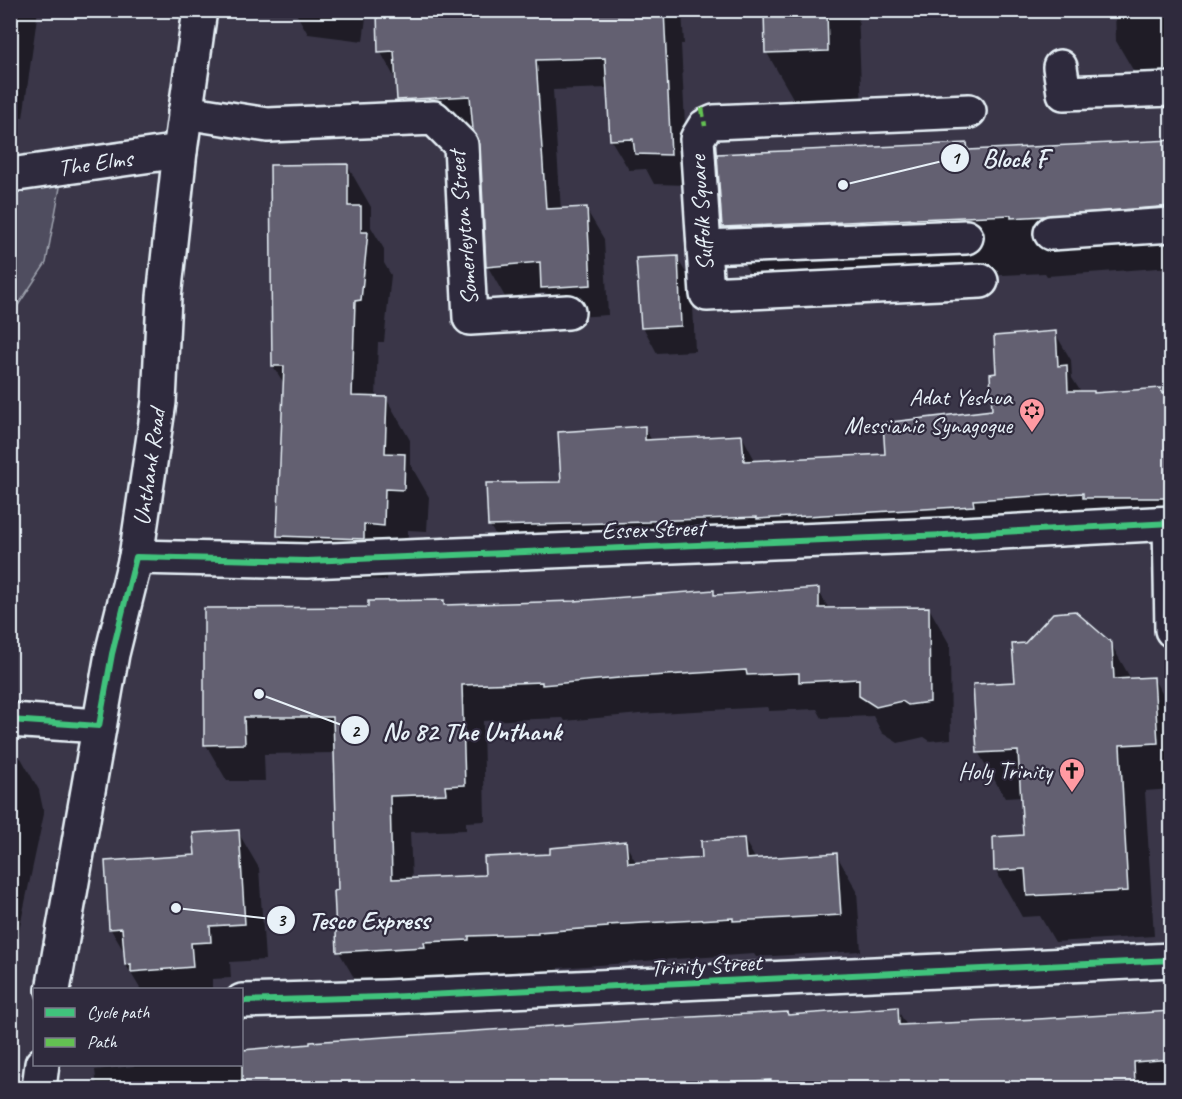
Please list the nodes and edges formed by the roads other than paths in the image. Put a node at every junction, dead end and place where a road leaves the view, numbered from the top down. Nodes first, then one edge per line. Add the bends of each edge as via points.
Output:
1 (200, 10) edge
2 (1060, 67) dead end
3 (1172, 89) edge
4 (969, 111) dead end
5 (185, 112) junction
6 (180, 151) junction
7 (10, 175) edge
8 (1172, 225) edge
9 (1051, 233) dead end
10 (966, 237) dead end
11 (704, 247) junction
12 (981, 281) dead end
13 (568, 312) dead end
14 (1171, 523) edge
15 (136, 557) junction
16 (1172, 630) edge
17 (10, 720) edge
18 (99, 726) junction
19 (1172, 960) edge
20 (52, 988) edge
21 (243, 1001) edge
22 (42, 1066) edge
23 (39, 1089) edge

1 - 5 street, Unthank Road
2 - 3 street via 1064,93
4 - 11 street, Suffolk Square via 714,122 705,126 697,139
5 - 6 street, Unthank Road
5 - 13 street, Somerleyton Street via 268,125 434,118 461,145 470,318
6 - 7 street, The Elms
6 - 15 street, Unthank Road via 164,297 159,402
8 - 9 street
10 - 11 street
11 - 12 street, Suffolk Square via 707,294
14 - 15 street, Essex Street via 307,561
14 - 16 street
15 - 18 street, Unthank Road
17 - 18 street
18 - 20 street, Unthank Road
19 - 21 street, Trinity Street via 385,998
22 - 23 street

